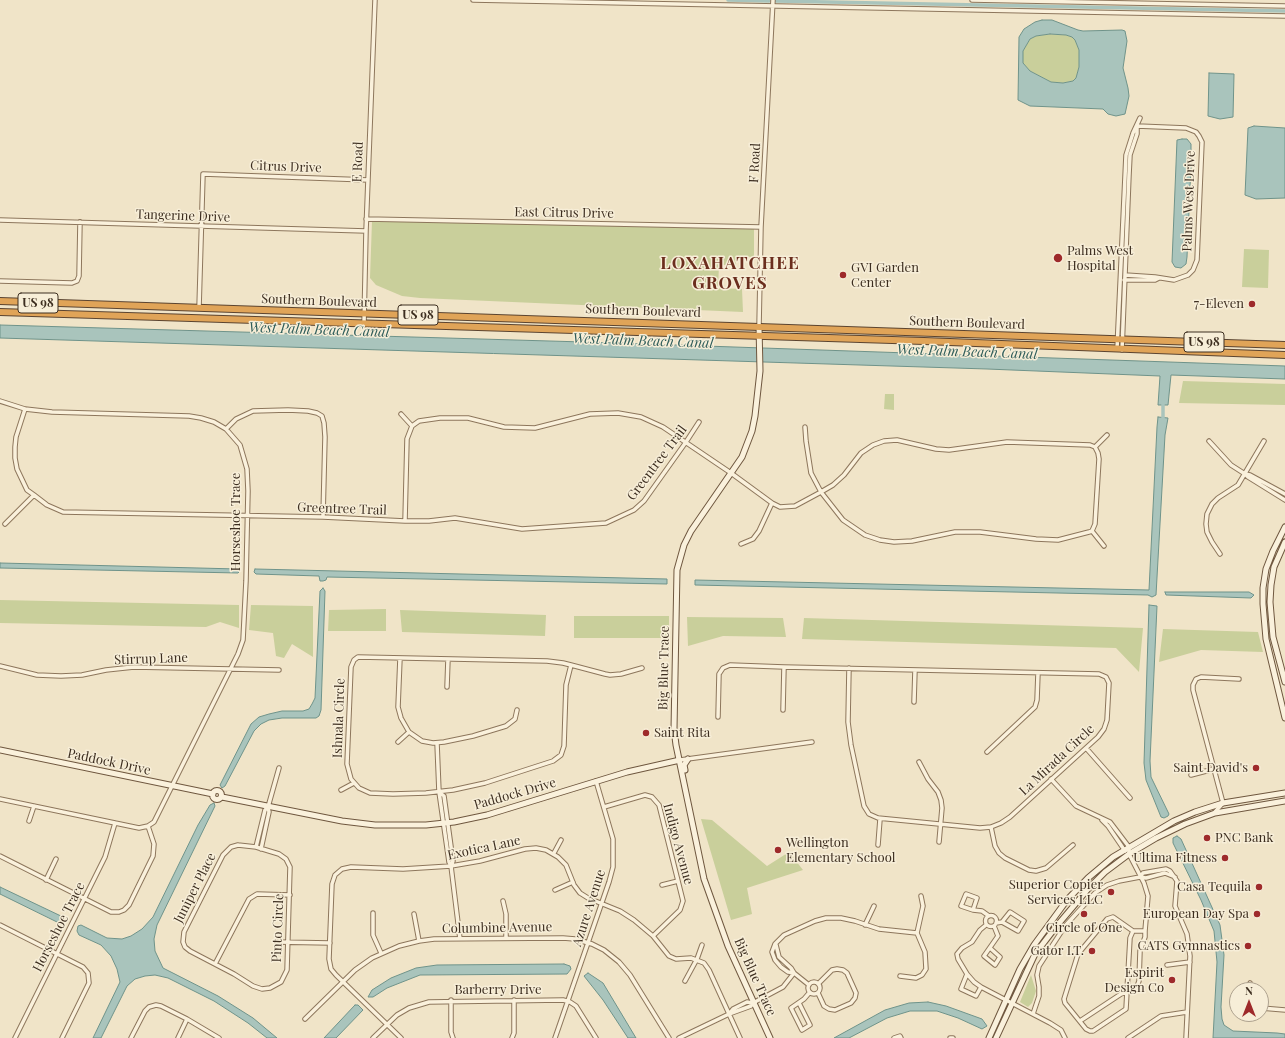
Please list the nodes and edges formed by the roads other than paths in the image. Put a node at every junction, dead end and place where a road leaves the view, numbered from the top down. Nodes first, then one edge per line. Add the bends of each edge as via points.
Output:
1 (375, 0) edge
2 (473, 0) edge
3 (774, 0) edge
4 (972, 0) edge
5 (1225, 0) edge
6 (1049, 1) edge
7 (772, 5) junction
8 (1225, 5) junction
9 (1285, 6) edge
10 (1285, 16) edge
11 (1140, 118) dead end
12 (1137, 126) junction
13 (368, 180) junction
14 (366, 219) junction
15 (0, 220) edge
16 (80, 222) junction
17 (202, 226) junction
18 (761, 227) junction
19 (366, 231) junction
20 (1124, 275) junction
21 (1159, 278) junction
22 (1124, 280) junction
23 (0, 281) edge
24 (0, 301) edge
25 (199, 308) junction
26 (0, 312) edge
27 (364, 314) junction
28 (364, 324) junction
29 (759, 326) junction
30 (1120, 339) junction
31 (760, 340) junction
32 (1285, 345) edge
33 (1120, 350) junction
34 (1285, 355) edge
35 (0, 401) edge
36 (25, 409) junction
37 (401, 414) dead end
38 (699, 422) dead end
39 (412, 426) junction
40 (806, 427) dead end
41 (226, 429) junction
42 (1107, 435) dead end
43 (1209, 441) dead end
44 (686, 442) junction
45 (1264, 442) dead end
46 (1095, 447) junction
47 (731, 473) junction
48 (1245, 474) junction
49 (1271, 489) junction
50 (821, 492) junction
51 (1285, 494) edge
52 (34, 496) junction
53 (1285, 500) edge
54 (772, 503) junction
55 (247, 516) junction
56 (323, 517) junction
57 (405, 521) junction
58 (5, 524) dead end
59 (1285, 527) edge
60 (1092, 531) junction
61 (1285, 542) edge
62 (741, 544) dead end
63 (1104, 546) dead end
64 (1220, 554) dead end
65 (400, 658) junction
66 (448, 659) junction
67 (571, 665) junction
68 (0, 666) edge
69 (784, 667) junction
70 (231, 668) junction
71 (642, 668) dead end
72 (849, 668) junction
73 (279, 670) dead end
74 (915, 670) junction
75 (1038, 673) junction
76 (1239, 680) dead end
77 (1285, 682) edge
78 (447, 688) dead end
79 (914, 702) dead end
80 (517, 710) dead end
81 (783, 710) dead end
82 (718, 717) dead end
83 (1285, 718) edge
84 (409, 732) junction
85 (398, 742) dead end
86 (812, 742) dead end
87 (437, 743) junction
88 (1086, 748) junction
89 (0, 750) edge
90 (987, 752) dead end
91 (688, 759) junction
92 (680, 760) junction
93 (919, 762) dead end
94 (279, 768) dead end
95 (1214, 769) junction
96 (1191, 775) dead end
97 (1051, 779) junction
98 (596, 781) junction
99 (354, 783) junction
100 (172, 786) junction
101 (686, 787) junction
102 (341, 790) dead end
103 (439, 792) junction
104 (1285, 793) edge
105 (1130, 798) dead end
106 (0, 799) edge
107 (1285, 801) edge
108 (1223, 803) junction
109 (34, 806) junction
110 (268, 807) junction
111 (604, 807) junction
112 (1215, 813) junction
113 (880, 819) junction
114 (29, 821) dead end
115 (445, 822) junction
116 (115, 823) junction
117 (940, 824) junction
118 (148, 826) junction
119 (991, 827) junction
120 (561, 840) dead end
121 (939, 842) dead end
122 (878, 845) dead end
123 (1072, 845) dead end
124 (256, 847) junction
125 (261, 849) junction
126 (1126, 849) junction
127 (554, 853) junction
128 (1129, 854) junction
129 (0, 856) edge
130 (56, 859) dead end
131 (451, 866) junction
132 (1140, 877) junction
133 (46, 880) junction
134 (678, 881) junction
135 (573, 882) junction
136 (662, 885) dead end
137 (555, 890) dead end
138 (290, 895) junction
139 (921, 896) dead end
140 (85, 899) junction
141 (503, 902) dead end
142 (602, 903) junction
143 (874, 906) dead end
144 (973, 910) junction
145 (373, 913) dead end
146 (414, 914) dead end
147 (989, 916) junction
148 (1002, 922) junction
149 (0, 925) edge
150 (865, 925) junction
151 (986, 925) junction
152 (995, 925) junction
153 (1133, 931) junction
154 (1145, 931) junction
155 (918, 932) junction
156 (653, 936) junction
157 (506, 938) junction
158 (460, 939) junction
159 (419, 941) junction
160 (183, 942) joint
161 (277, 942) dead end
162 (288, 942) junction
163 (588, 943) junction
164 (330, 944) junction
165 (775, 944) junction
166 (702, 945) dead end
167 (990, 948) junction
168 (381, 953) junction
169 (57, 954) junction
170 (696, 959) junction
171 (1190, 962) junction
172 (215, 964) junction
173 (1167, 965) dead end
174 (794, 973) junction
175 (967, 974) junction
176 (900, 976) dead end
177 (342, 981) junction
178 (686, 981) dead end
179 (818, 984) junction
180 (809, 986) junction
181 (981, 987) junction
182 (810, 992) junction
183 (818, 993) junction
184 (1127, 993) junction
185 (451, 1000) junction
186 (514, 1000) junction
187 (1006, 1000) junction
188 (568, 1001) junction
189 (754, 1003) junction
190 (799, 1003) junction
191 (1013, 1003) junction
192 (1269, 1009) edge
193 (1285, 1010) edge
194 (1187, 1012) junction
195 (729, 1014) junction
196 (1033, 1014) junction
197 (187, 1019) junction
198 (306, 1019) dead end
199 (1080, 1021) junction
200 (387, 1024) junction
201 (15, 1038) edge
202 (62, 1038) edge
203 (131, 1038) edge
204 (178, 1038) edge
205 (219, 1038) edge
206 (373, 1038) edge
207 (401, 1038) edge
208 (453, 1038) edge
209 (512, 1038) edge
210 (555, 1038) edge
211 (596, 1038) edge
212 (669, 1038) edge
213 (679, 1038) edge
214 (740, 1038) edge
215 (770, 1038) edge
216 (894, 1038) edge
217 (900, 1038) edge
218 (989, 1038) edge
219 (996, 1038) edge
220 (1065, 1038) edge
221 (1128, 1038) edge
222 (1186, 1038) edge

1 - 13 street, E Road
2 - 7 street
3 - 7 street, F Road
4 - 6 street
5 - 8 street
6 - 8 street
7 - 10 street
7 - 18 street, F Road
8 - 9 street
11 - 12 street
12 - 20 street via 1130,155
12 - 21 street, Palms West Drive via 1186,128 1199,136 1202,142 1195,266 1182,278
12 - 30 street via 1126,155
13 - 14 street, E Road
13 - 17 street, Citrus Drive via 204,174
14 - 18 street, East Citrus Drive
14 - 19 street, E Road
15 - 16 street, Tangerine Drive
16 - 17 street, Tangerine Drive
16 - 23 street via 77,281
17 - 19 street, Tangerine Drive
17 - 25 street
18 - 29 street, F Road
19 - 27 street, E Road
20 - 21 street, Palms West Drive
20 - 22 street
21 - 22 street, Palms West Drive
22 - 30 street
24 - 25 highway, Southern Boulevard / US 98
25 - 27 highway, Southern Boulevard / US 98
26 - 28 highway, Southern Boulevard / US 98
27 - 28 street, E Road
27 - 29 highway, Southern Boulevard / US 98
28 - 31 highway, Southern Boulevard / US 98
29 - 30 highway, Southern Boulevard / US 98
29 - 31 street, Big Blue Trace
30 - 32 highway, Southern Boulevard / US 98
30 - 33 street
31 - 33 highway, Southern Boulevard / US 98 via 924,341
31 - 47 street, Big Blue Trace via 760,371 752,431 742,457
33 - 34 highway, Southern Boulevard / US 98
35 - 36 street, Horseshoe Trace
36 - 41 street, Horseshoe Trace via 88,414 189,416 214,422
36 - 52 street, Greentree Trail via 16,437 15,458 22,480
37 - 39 street
38 - 44 street, Greentree Trail
39 - 44 street via 420,421 440,418 468,418 504,427 535,428 590,414 618,413 641,417
39 - 57 street via 407,439
40 - 50 street via 811,473
41 - 55 street, Horseshoe Trace via 240,445 247,469
41 - 56 street via 236,419 253,411 288,410 322,416 325,437
42 - 46 street
43 - 48 street via 1231,465
44 - 47 street
44 - 57 street, Greentree Trail via 644,501 624,516 606,523 522,529 455,518
45 - 48 street
46 - 50 street via 1086,444 1007,442 949,450 897,440 884,441 861,453 844,475
46 - 60 street via 1099,459 1097,511
47 - 54 street
47 - 92 street, Big Blue Trace via 691,531 677,570 674,729
48 - 49 street
48 - 64 street via 1234,489 1214,502 1207,514 1207,532
49 - 51 street
49 - 53 street
50 - 54 street via 795,506 780,507
50 - 60 street via 843,520 865,535 880,540 912,541 955,532 978,532 1058,540
52 - 55 street, Greentree Trail via 63,512
52 - 58 street
54 - 62 street via 753,539
55 - 56 street, Greentree Trail
55 - 70 street, Horseshoe Trace via 244,632 241,648
56 - 57 street, Greentree Trail
59 - 83 street via 1268,565 1264,579 1263,604 1266,638
60 - 63 street
61 - 77 street via 1274,567 1270,602 1273,637
65 - 66 street, Ishnala Circle
65 - 84 street via 398,707
65 - 99 street, Ishnala Circle via 360,657 351,665 347,764
66 - 67 street, Ishnala Circle via 547,661
66 - 78 street
67 - 71 street, Ishnala Circle via 610,675
67 - 103 street via 566,685 564,746 559,757 551,762 485,783
68 - 70 street, Stirrup Lane via 37,675 58,676 134,667
69 - 72 street, La Mirada Circle
69 - 81 street
69 - 82 street, La Mirada Circle via 730,665 723,668 719,674
70 - 73 street, Stirrup Lane
70 - 100 street, Horseshoe Trace
72 - 74 street, La Mirada Circle
72 - 113 street via 850,745 864,806 871,816
74 - 75 street, La Mirada Circle
74 - 79 street
75 - 88 street, La Mirada Circle via 1099,674 1108,679 1106,724 1101,734
75 - 90 street via 1035,707
76 - 95 street via 1203,676 1196,679 1193,685
80 - 87 street via 515,719 506,726
84 - 85 street
84 - 87 street via 422,740
86 - 91 street, Paddock Drive
87 - 103 street
88 - 97 street, La Mirada Circle
88 - 105 street
89 - 100 street, Paddock Drive
91 - 92 street, Paddock Drive
91 - 101 street via 684,765
92 - 98 street, Paddock Drive via 643,767
92 - 101 street, Big Blue Trace
93 - 117 street via 940,797
94 - 110 street
95 - 96 street
95 - 108 street
97 - 119 street, La Mirada Circle via 1006,820
97 - 126 street via 1076,806 1110,822
98 - 111 street, Azure Avenue
98 - 115 street, Paddock Drive via 498,812
99 - 102 street
99 - 103 street via 361,789 375,793
100 - 110 street, Paddock Drive via 213,794 219,791 222,797
100 - 118 street, Horseshoe Trace via 155,820
101 - 189 street, Big Blue Trace via 704,879 728,946
103 - 115 street
104 - 108 street
106 - 109 street
107 - 112 street
108 - 112 street
108 - 126 street via 1174,821
109 - 114 street
109 - 116 street
110 - 115 street, Paddock Drive via 358,824 409,826
110 - 124 street via 265,810
110 - 125 street
111 - 134 street, Indigo Avenue via 642,796 650,796 656,801 660,807
111 - 142 street, Azure Avenue via 613,839 614,858
112 - 128 street via 1181,826
113 - 117 street, La Mirada Circle
113 - 122 street
115 - 131 street
116 - 118 street via 139,828
116 - 140 street, Horseshoe Trace via 105,857
117 - 119 street, La Mirada Circle
117 - 121 street
118 - 140 street via 154,844 153,856 127,907 122,912 114,913
119 - 123 street via 995,846 1001,855 1029,870 1046,868
120 - 127 street
124 - 125 street, Pinto Circle
124 - 160 street, Juniper Place via 235,846 224,853 184,932
125 - 138 street, Pinto Circle via 279,854 288,861
126 - 128 street
126 - 187 street via 1088,878 1050,921 1020,969
127 - 131 street, Exotica Lane via 530,848
127 - 135 street via 566,865
128 - 132 street
128 - 191 street via 1088,889 1055,928 1035,954
129 - 133 street
130 - 133 street
131 - 158 street
131 - 164 street, Exotica Lane via 404,869 351,867 340,870 332,882
132 - 154 street via 1148,899
132 - 171 street via 1143,873 1166,869 1175,877 1178,886 1175,904 1187,934
132 - 196 street via 1103,887 1065,926 1038,968 1039,996
133 - 140 street
134 - 136 street
134 - 156 street, Indigo Avenue via 683,898 681,908
135 - 137 street
135 - 142 street via 584,896
138 - 162 street, Pinto Circle
138 - 172 street via 258,894 248,899
139 - 155 street via 923,906
140 - 169 street, Horseshoe Trace
141 - 157 street
142 - 156 street via 626,914
142 - 163 street, Azure Avenue
143 - 150 street
144 - 144 street via 962,906 966,894 978,898
144 - 147 street via 982,911
145 - 168 street via 373,935
146 - 159 street
147 - 151 street via 985,920
147 - 152 street via 996,918
148 - 148 street via 1010,912 1024,921 1018,931
148 - 152 street
149 - 169 street
150 - 155 street via 888,931
150 - 165 street via 841,918 822,919 784,935
151 - 152 street
151 - 175 street via 972,942 957,954
152 - 167 street via 998,936
153 - 154 street
153 - 184 street via 1130,938
153 - 199 street via 1113,917 1107,919 1078,954 1064,998 1065,1003
154 - 184 street via 1140,952 1138,985 1136,989
155 - 176 street via 925,952 926,969 916,978
156 - 170 street via 671,957
157 - 158 street, Columbine Avenue
157 - 163 street, Columbine Avenue via 562,938
158 - 159 street, Columbine Avenue
159 - 168 street, Columbine Avenue
160 - 172 street, Pinto Circle via 188,950
161 - 162 street
162 - 164 street
162 - 172 street, Pinto Circle via 287,970 279,984 270,988 257,988
163 - 188 street, Azure Avenue
163 - 212 street, Columbine Avenue via 604,950 625,968
164 - 177 street, Exotica Lane via 330,966
165 - 174 street via 779,957
165 - 174 street via 772,952 775,960 788,972
166 - 170 street
167 - 167 street via 984,956 995,965 1000,957
168 - 177 street, Columbine Avenue via 363,963
169 - 201 street, Horseshoe Trace
169 - 202 street via 83,967 90,978
170 - 178 street
170 - 195 street via 708,970
171 - 173 street
171 - 194 street
174 - 180 street
174 - 189 street via 783,987
175 - 181 street
175 - 181 street via 961,989 976,996
177 - 198 street, Columbine Avenue
177 - 200 street, Exotica Lane
179 - 180 street via 813,982
179 - 183 street via 821,988
179 - 183 street via 832,970 843,970 847,973 856,993 851,1003 835,1010 824,1006
180 - 182 street
181 - 187 street
182 - 183 street
182 - 190 street
184 - 199 street via 1117,996
184 - 199 street via 1126,1009 1093,1031 1086,1029
185 - 186 street, Barberry Drive
185 - 200 street, Barberry Drive via 415,1005
185 - 208 street
186 - 188 street, Barberry Drive
186 - 209 street
187 - 191 street
187 - 218 street
188 - 210 street, Azure Avenue
188 - 211 street via 578,1008
189 - 195 street via 747,1002
189 - 215 street, Big Blue Trace
190 - 190 street via 791,1008 802,1030 810,1025
191 - 196 street
191 - 219 street
192 - 193 street
194 - 221 street via 1161,1016
194 - 222 street
195 - 213 street
195 - 214 street
196 - 220 street via 1055,1026
197 - 203 street via 161,1006 151,1006 144,1013
197 - 204 street
197 - 205 street
200 - 206 street, Barberry Drive
200 - 207 street, Exotica Lane
216 - 217 street

